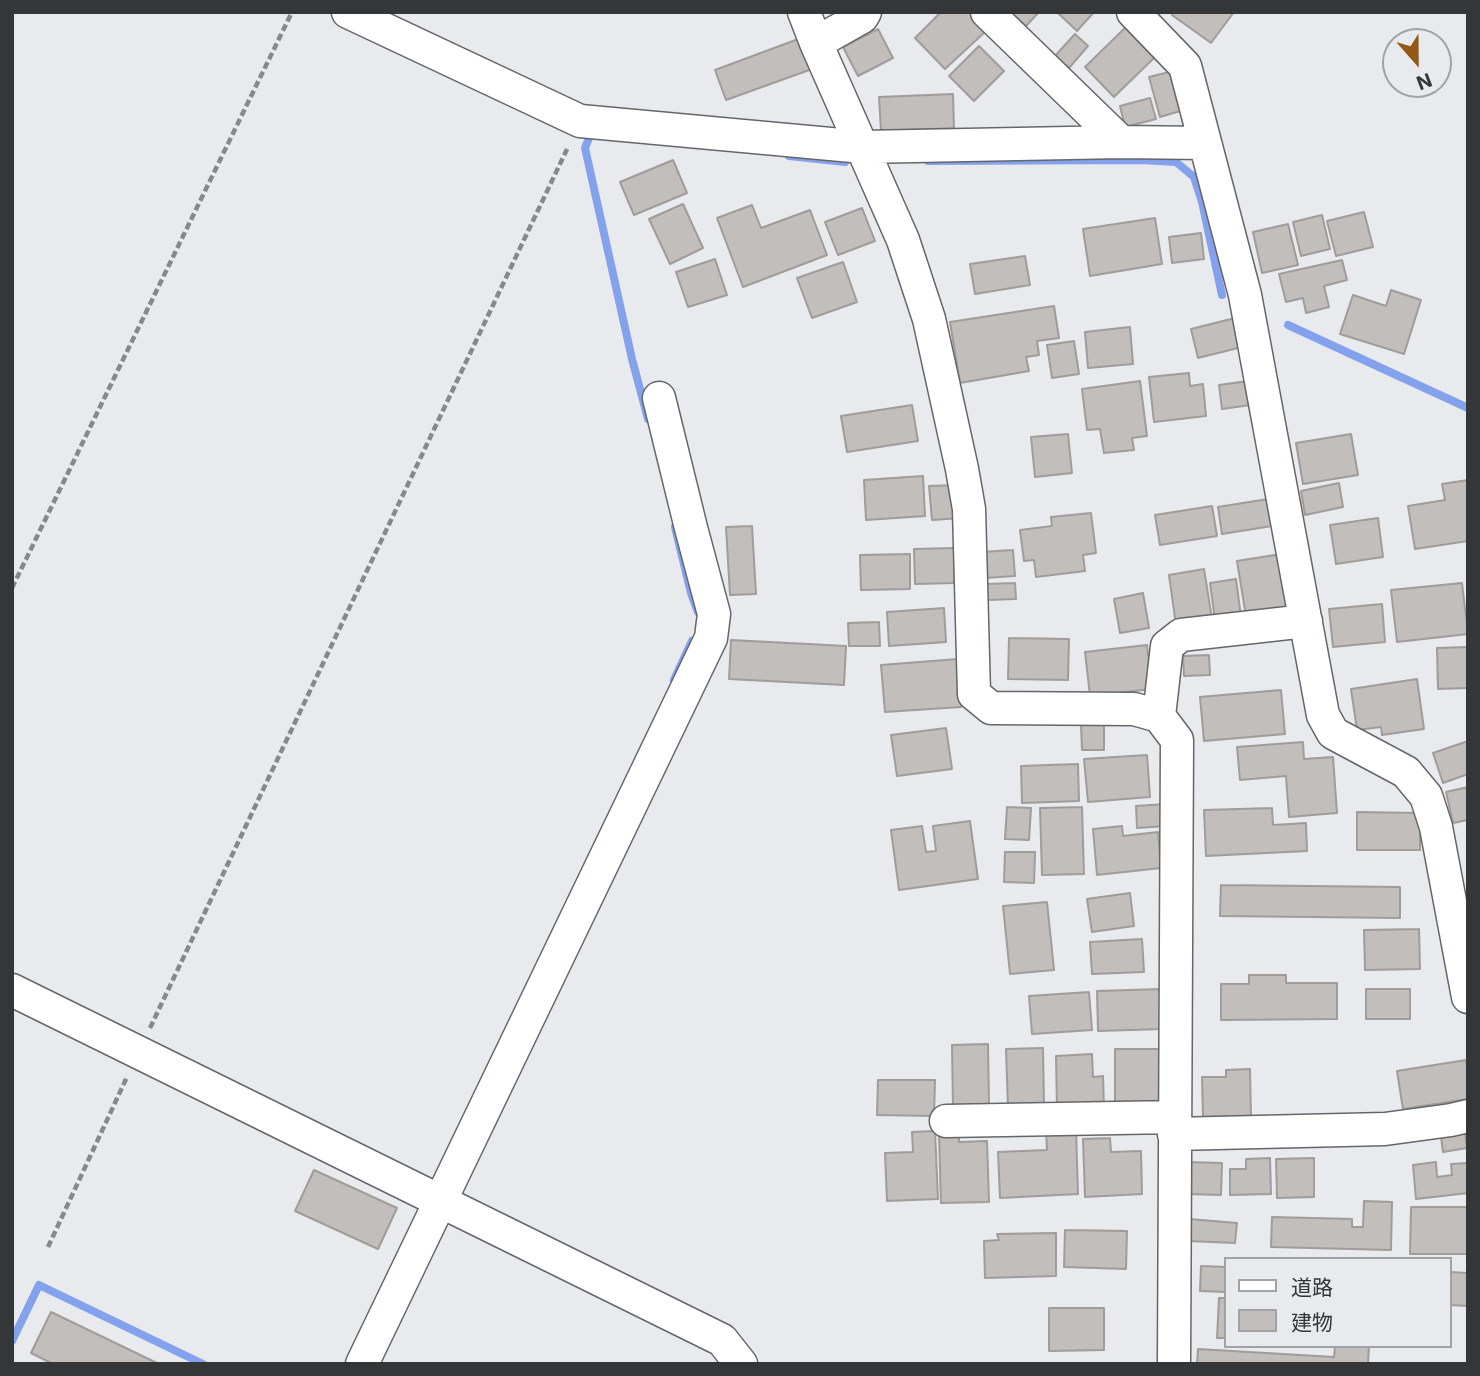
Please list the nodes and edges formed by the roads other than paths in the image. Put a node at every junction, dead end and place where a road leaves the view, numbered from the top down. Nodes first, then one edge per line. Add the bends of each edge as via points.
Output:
1 (348, 12) edge
2 (804, 12) edge
3 (864, 12) edge
4 (987, 12) edge
5 (1136, 14) edge
6 (816, 43) junction
7 (1121, 142) junction
8 (1205, 143) junction
9 (863, 147) junction
10 (659, 398) dead end
11 (1306, 621) junction
12 (1160, 716) junction
13 (12, 990) edge
14 (1468, 997) edge
15 (1468, 1116) edge
16 (946, 1121) dead end
17 (1174, 1126) junction
18 (442, 1200) junction
19 (725, 1356) edge
20 (362, 1364) edge
21 (1174, 1364) edge

1 - 9 lane via 580,121
2 - 6 lane
3 - 6 lane
4 - 7 lane
5 - 8 lane via 1185,66
6 - 9 lane
7 - 8 lane
7 - 9 lane
8 - 11 lane via 1245,295
9 - 12 lane via 903,240 929,319 962,469 969,509 974,694 991,708 1134,709
10 - 18 lane via 714,614 711,638
11 - 12 lane via 1181,635 1167,646
11 - 14 lane via 1323,715 1333,733 1406,772 1426,796
12 - 17 lane via 1177,740
13 - 18 lane
15 - 17 lane via 1385,1129
16 - 17 lane
17 - 21 lane
18 - 19 lane
18 - 20 lane

